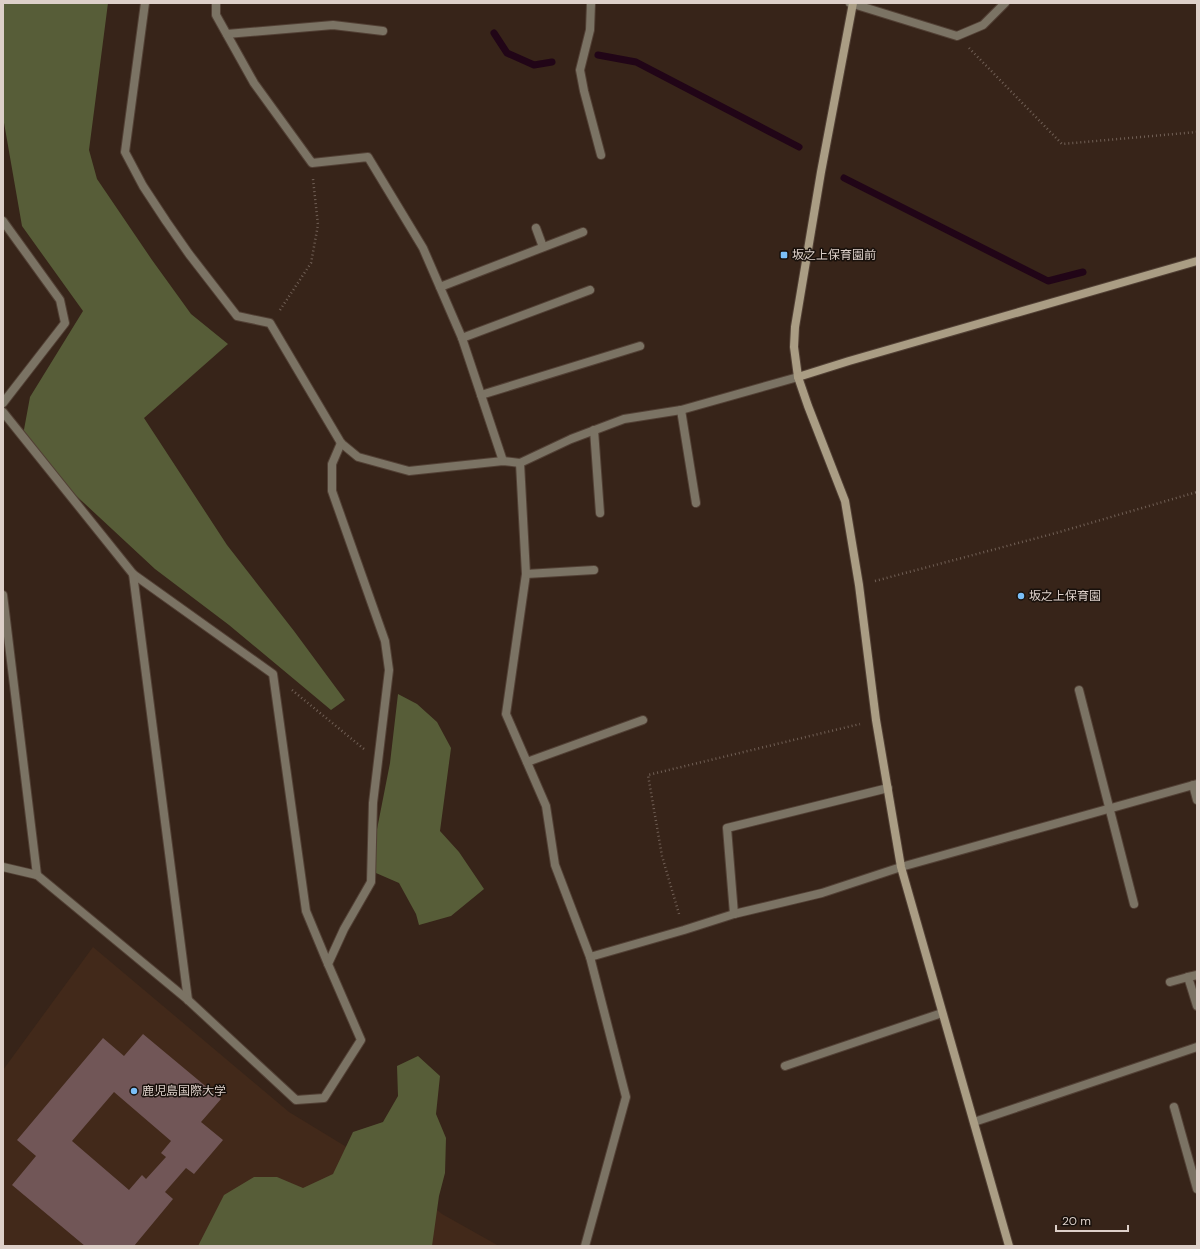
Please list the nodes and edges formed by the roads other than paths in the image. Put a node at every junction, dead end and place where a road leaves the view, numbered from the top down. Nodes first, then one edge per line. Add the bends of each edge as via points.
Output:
1 (145, 3) edge
2 (216, 3) edge
3 (591, 3) edge
4 (850, 3) edge
5 (853, 3) edge
6 (1004, 3) edge
7 (383, 32) dead end
8 (227, 34) junction
9 (601, 155) dead end
10 (3, 221) edge
11 (536, 228) dead end
12 (583, 232) dead end
13 (544, 247) junction
14 (1197, 261) edge
15 (440, 287) junction
16 (590, 290) dead end
17 (462, 338) junction
18 (640, 346) dead end
19 (798, 377) junction
20 (480, 395) junction
21 (3, 403) edge
22 (681, 410) junction
23 (3, 412) edge
24 (594, 430) junction
25 (341, 443) junction
26 (503, 461) junction
27 (520, 463) junction
28 (696, 503) dead end
29 (600, 513) dead end
30 (594, 570) dead end
31 (132, 574) junction
32 (526, 574) junction
33 (3, 595) edge
34 (1079, 690) dead end
35 (643, 720) dead end
36 (527, 762) junction
37 (1195, 784) edge
38 (888, 788) junction
39 (1197, 800) edge
40 (1109, 808) junction
41 (3, 867) edge
42 (901, 867) junction
43 (37, 875) junction
44 (1134, 904) dead end
45 (734, 914) junction
46 (590, 957) junction
47 (328, 964) junction
48 (1197, 975) edge
49 (1188, 978) junction
50 (1170, 982) dead end
51 (188, 1000) junction
52 (1197, 1006) edge
53 (942, 1013) junction
54 (1197, 1047) edge
55 (785, 1066) dead end
56 (1174, 1107) dead end
57 (974, 1122) junction
58 (1197, 1189) edge
59 (585, 1246) edge
60 (1009, 1246) edge

1 - 25 street via 125,152 166,221 237,316 270,323
2 - 8 street via 216,15
3 - 9 street via 590,30 580,70
4 - 5 street
5 - 6 street via 957,36 983,25
5 - 19 street via 795,327 794,347
7 - 8 street via 333,25
8 - 15 street via 254,83 312,163 368,157 423,248
10 - 21 street via 60,300 65,322
11 - 13 street
12 - 13 street
13 - 15 street
14 - 19 street
15 - 17 street
16 - 17 street
17 - 20 street
18 - 20 street
19 - 22 street
19 - 38 street via 845,501
20 - 26 street
22 - 24 street via 624,419
22 - 28 street
23 - 31 street
24 - 27 street
24 - 29 street
25 - 26 street via 358,457 409,471
25 - 47 street via 332,464 332,491 385,641 389,670 373,803 371,882 344,929
26 - 27 street
27 - 32 street
30 - 32 street
31 - 47 street via 273,674 306,911
31 - 51 street
32 - 36 street via 506,714
33 - 43 street
34 - 40 street
35 - 36 street
36 - 46 street via 546,806 555,865
37 - 39 street
37 - 40 street
38 - 42 street
38 - 45 street via 727,828
40 - 42 street
40 - 44 street
41 - 43 street
42 - 45 street via 822,892
42 - 53 street
43 - 51 street
45 - 46 street
46 - 59 street via 626,1097
47 - 51 street via 361,1040 324,1098 296,1100
48 - 49 street
49 - 50 street
49 - 52 street
53 - 55 street
53 - 57 street
54 - 57 street
56 - 58 street
57 - 60 street

